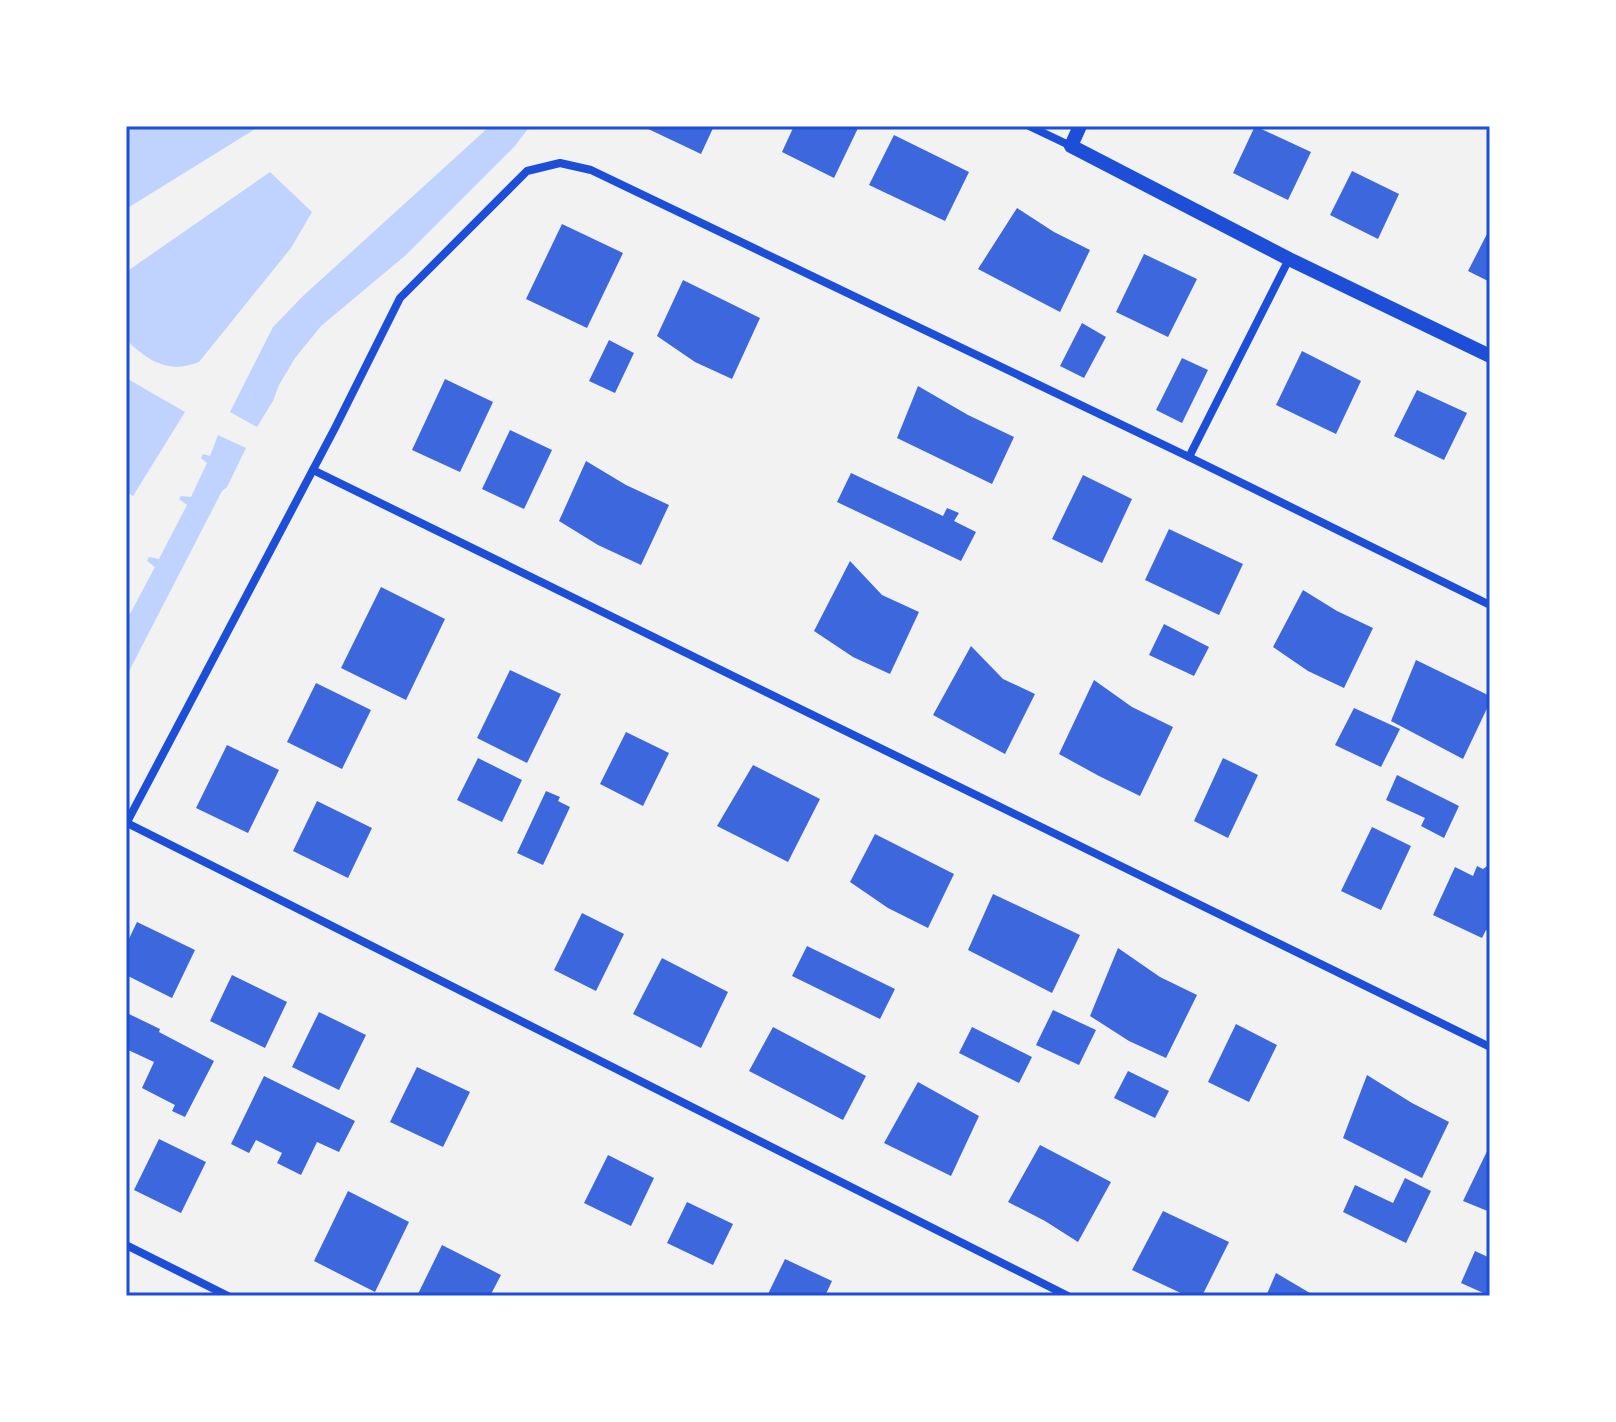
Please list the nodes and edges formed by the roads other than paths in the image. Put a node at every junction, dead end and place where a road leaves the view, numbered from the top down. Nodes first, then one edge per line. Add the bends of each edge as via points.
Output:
1 (1029, 126) edge
2 (1080, 126) edge
3 (1071, 146) junction
4 (1289, 259) junction
5 (1490, 356) edge
6 (1189, 457) junction
7 (313, 470) junction
8 (1490, 605) edge
9 (126, 823) edge
10 (1490, 1047) edge
11 (126, 1245) edge
12 (228, 1296) edge
13 (1068, 1296) edge

1 - 3 street
2 - 3 street
3 - 4 street
4 - 5 street
4 - 6 street
6 - 7 street via 591,170 560,163 527,171 400,298
6 - 8 street
7 - 9 street
7 - 10 street
9 - 13 street
11 - 12 street

